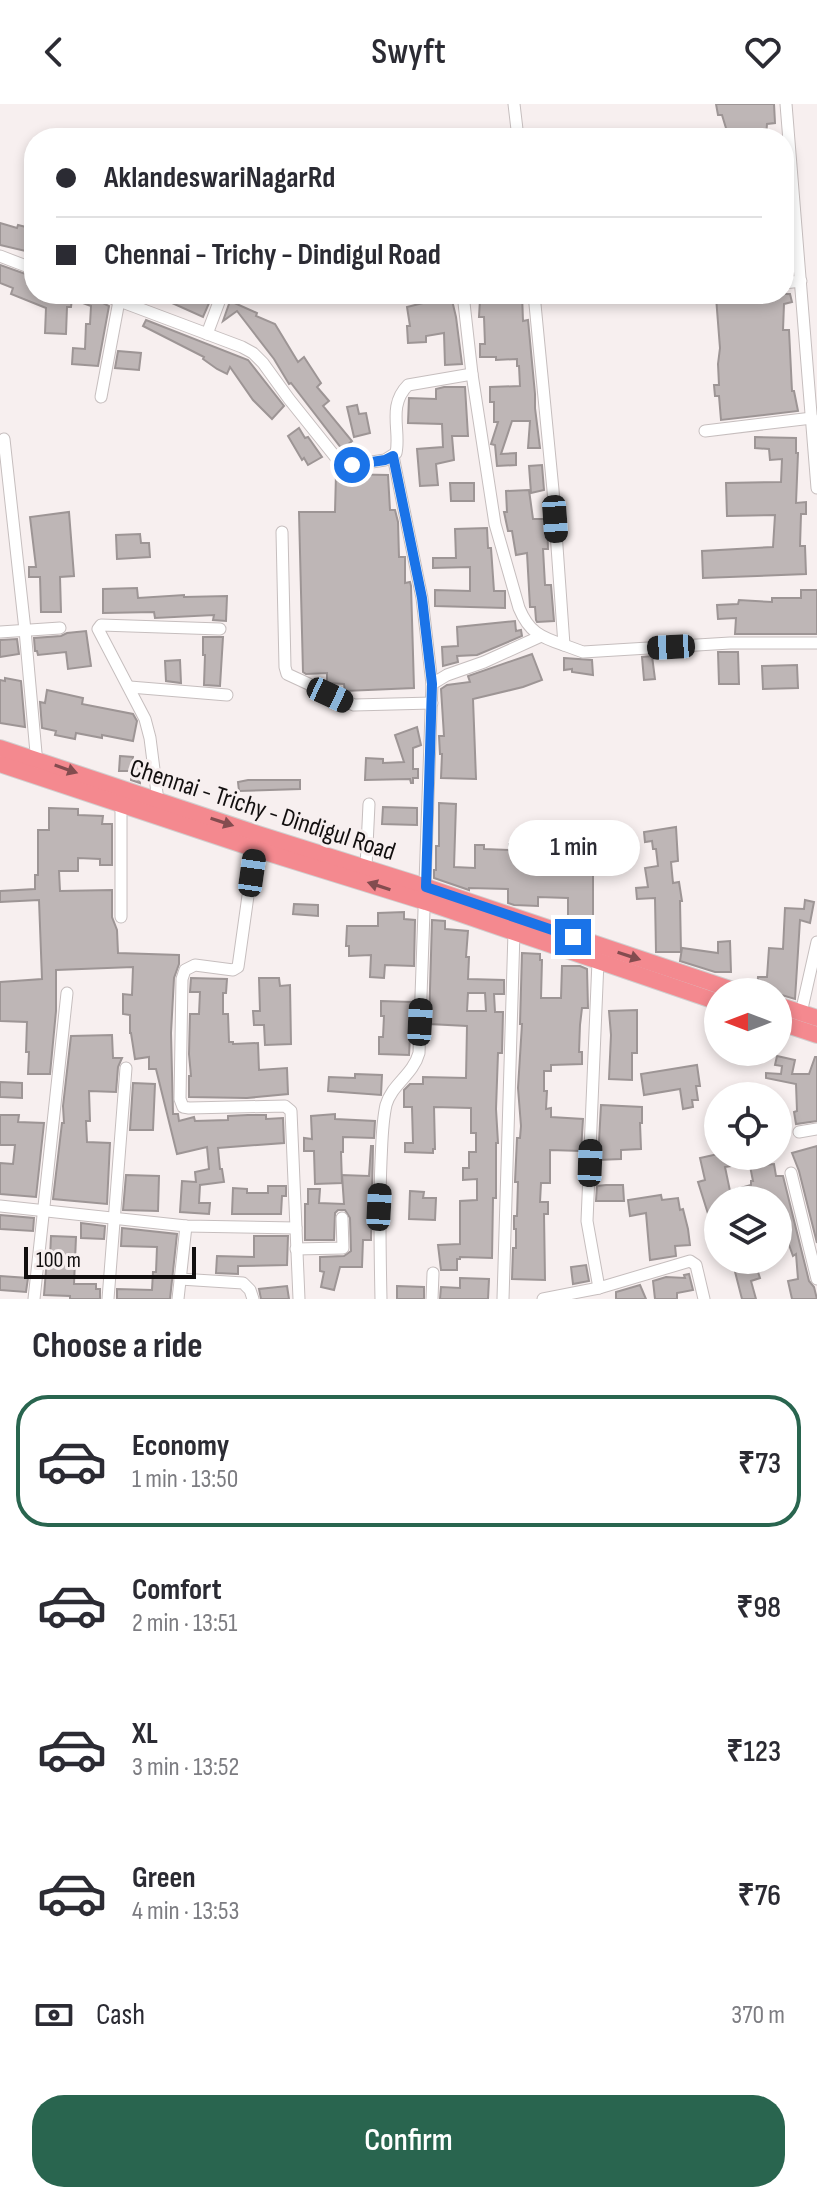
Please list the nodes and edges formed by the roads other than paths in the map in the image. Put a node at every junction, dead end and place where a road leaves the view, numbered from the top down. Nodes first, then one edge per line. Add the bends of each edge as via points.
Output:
1 (514, 104) edge
2 (786, 104) edge
3 (517, 128) edge
4 (788, 128) edge
5 (794, 198) edge
6 (0, 256) edge
7 (24, 265) edge
8 (801, 281) junction
9 (794, 282) edge
10 (118, 304) edge
11 (127, 304) edge
12 (218, 304) edge
13 (464, 304) edge
14 (535, 304) edge
15 (207, 334) junction
16 (472, 374) junction
17 (101, 397) dead end
18 (812, 418) junction
19 (705, 431) dead end
20 (4, 439) dead end
21 (393, 456) junction
22 (817, 488) edge
23 (282, 532) dead end
24 (60, 628) dead end
25 (220, 629) dead end
26 (25, 630) junction
27 (0, 632) edge
28 (544, 638) junction
29 (563, 640) junction
30 (817, 643) edge
31 (432, 684) junction
32 (130, 687) junction
33 (227, 695) dead end
34 (432, 703) junction
35 (0, 748) edge
36 (0, 764) edge
37 (37, 768) junction
38 (126, 798) junction
39 (150, 804) junction
40 (369, 804) dead end
41 (256, 841) junction
42 (366, 867) junction
43 (426, 894) junction
44 (121, 917) dead end
45 (514, 932) junction
46 (817, 942) edge
47 (598, 961) junction
48 (704, 981) edge
49 (67, 993) dead end
50 (704, 997) edge
51 (805, 1020) edge
52 (817, 1035) edge
53 (126, 1068) dead end
54 (817, 1129) edge
55 (799, 1132) dead end
56 (791, 1173) dead end
57 (0, 1206) edge
58 (42, 1212) junction
59 (342, 1218) dead end
60 (113, 1219) junction
61 (186, 1226) junction
62 (296, 1228) junction
63 (296, 1249) junction
64 (433, 1273) dead end
65 (180, 1279) junction
66 (817, 1279) edge
67 (599, 1288) junction
68 (34, 1299) edge
69 (108, 1299) edge
70 (178, 1299) edge
71 (253, 1299) edge
72 (299, 1299) edge
73 (381, 1299) edge
74 (432, 1299) edge
75 (503, 1299) edge
76 (543, 1299) edge
77 (704, 1299) edge

1 - 3 street
2 - 4 street
5 - 8 street
6 - 7 street
8 - 9 street
8 - 18 street
10 - 17 street
11 - 15 street
12 - 15 street
13 - 16 street
14 - 29 street
15 - 21 street via 253,353 337,459 352,465
16 - 21 street via 408,385 402,391
16 - 28 street via 495,524 524,620
18 - 19 street
18 - 22 street
20 - 26 street
21 - 31 street via 422,598
23 - 34 street via 287,674 354,705
24 - 26 street
25 - 32 street via 100,625
26 - 27 street
26 - 37 street
28 - 29 street
28 - 31 street
29 - 30 street via 583,652
31 - 34 street
32 - 33 street
32 - 39 street via 147,728
34 - 43 street
35 - 37 highway, Chennai - Trichy - Dindigul Road
36 - 37 highway, Chennai - Trichy - Dindigul Road
37 - 38 highway, Chennai - Trichy - Dindigul Road
38 - 39 highway, Chennai - Trichy - Dindigul Road
38 - 44 street
39 - 41 highway, Chennai - Trichy - Dindigul Road
40 - 42 street
41 - 42 highway, Chennai - Trichy - Dindigul Road
43 -> 41 highway, Chennai - Trichy - Dindigul Road
41 - 62 street via 238,967 195,965 182,979 180,1099 189,1108 289,1108
42 - 43 highway, Chennai - Trichy - Dindigul Road
43 - 45 highway, Chennai - Trichy - Dindigul Road
43 -> 48 highway, Chennai - Trichy - Dindigul Road
43 - 73 street via 419,1053 391,1093 384,1118
45 - 47 highway, Chennai - Trichy - Dindigul Road
45 - 75 street
46 - 51 street
47 - 50 highway, Chennai - Trichy - Dindigul Road
47 - 67 street via 587,1221
49 - 58 street
51 - 52 highway
53 - 60 street
54 - 55 street
56 - 66 street
57 - 58 street
58 - 60 street
58 - 68 street
59 - 63 street via 343,1248
60 - 61 street
60 - 69 street
61 - 62 street
61 - 65 street
62 - 63 street
63 - 72 street
64 - 74 street
65 - 70 street
65 - 71 street via 243,1283
67 - 76 street
67 - 77 street via 690,1261 696,1265

